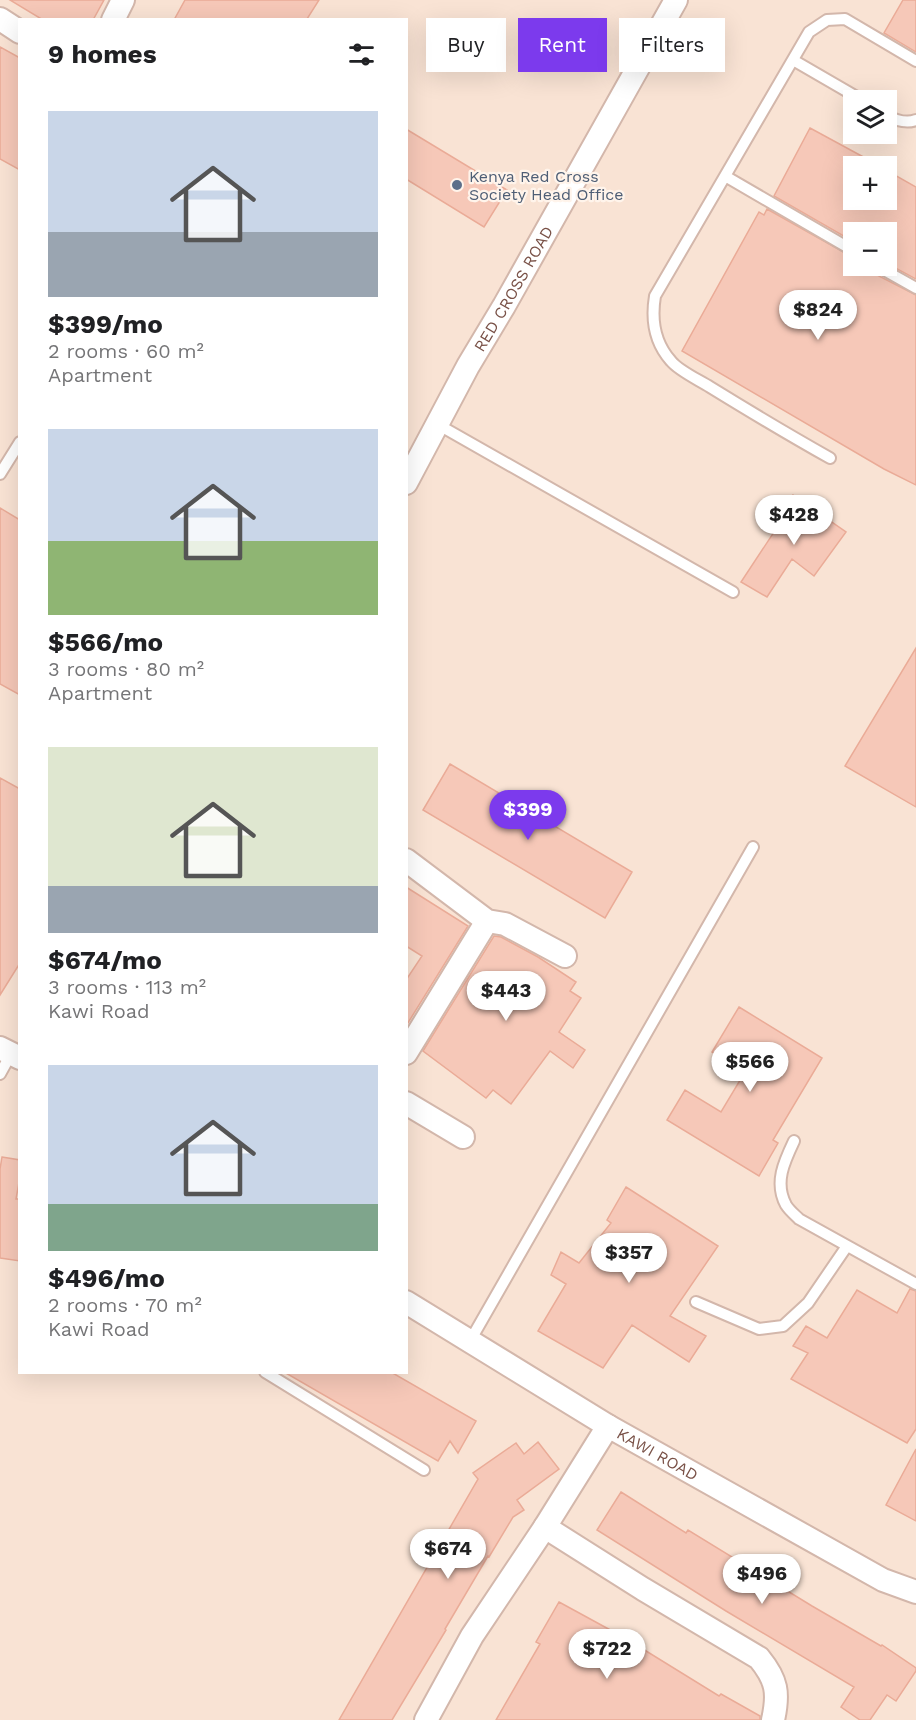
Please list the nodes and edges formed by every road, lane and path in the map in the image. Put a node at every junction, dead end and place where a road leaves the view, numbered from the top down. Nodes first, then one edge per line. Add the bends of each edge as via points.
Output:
1 (123, 0) edge
2 (676, 0) edge
3 (114, 18) edge
4 (0, 19) edge
5 (18, 31) edge
6 (793, 60) junction
7 (916, 61) edge
8 (845, 90) edge
9 (897, 120) edge
10 (916, 120) edge
11 (725, 176) junction
12 (843, 246) edge
13 (895, 276) edge
14 (916, 288) edge
15 (437, 424) junction
16 (18, 445) edge
17 (830, 458) dead end
18 (0, 474) edge
19 (408, 479) edge
20 (733, 592) dead end
21 (753, 847) dead end
22 (408, 862) edge
23 (487, 921) junction
24 (565, 956) dead end
25 (408, 1050) edge
26 (10, 1053) edge
27 (0, 1074) edge
28 (408, 1104) edge
29 (463, 1137) dead end
30 (794, 1141) dead end
31 (847, 1246) junction
32 (916, 1284) edge
33 (696, 1302) dead end
34 (408, 1303) edge
35 (470, 1341) junction
36 (268, 1374) edge
37 (608, 1426) junction
38 (424, 1470) dead end
39 (544, 1527) junction
40 (916, 1592) edge
41 (426, 1720) edge
42 (773, 1720) edge

1 - 3 street
2 - 15 street, RED CROSS ROAD
4 - 5 street
6 - 7 lane via 809,33 827,21 845,19
6 - 8 lane
6 - 11 lane
9 - 10 lane
11 - 12 lane
11 - 17 lane via 656,296 653,312 658,344 672,363
13 - 14 lane
15 - 19 street, RED CROSS ROAD
15 - 20 lane
16 - 18 lane
21 - 35 lane
22 - 23 street
23 - 24 street via 505,924
23 - 25 street
26 - 27 lane
28 - 29 street
30 - 31 lane via 780,1174 786,1206 799,1219
31 - 32 lane
31 - 33 lane via 808,1303 783,1326 759,1329
34 - 35 street, KAWI ROAD
35 - 37 street, KAWI ROAD
36 - 38 lane
37 - 39 street
37 - 40 street, KAWI ROAD via 883,1580
39 - 41 street via 472,1636
39 - 42 street via 759,1659 776,1686

